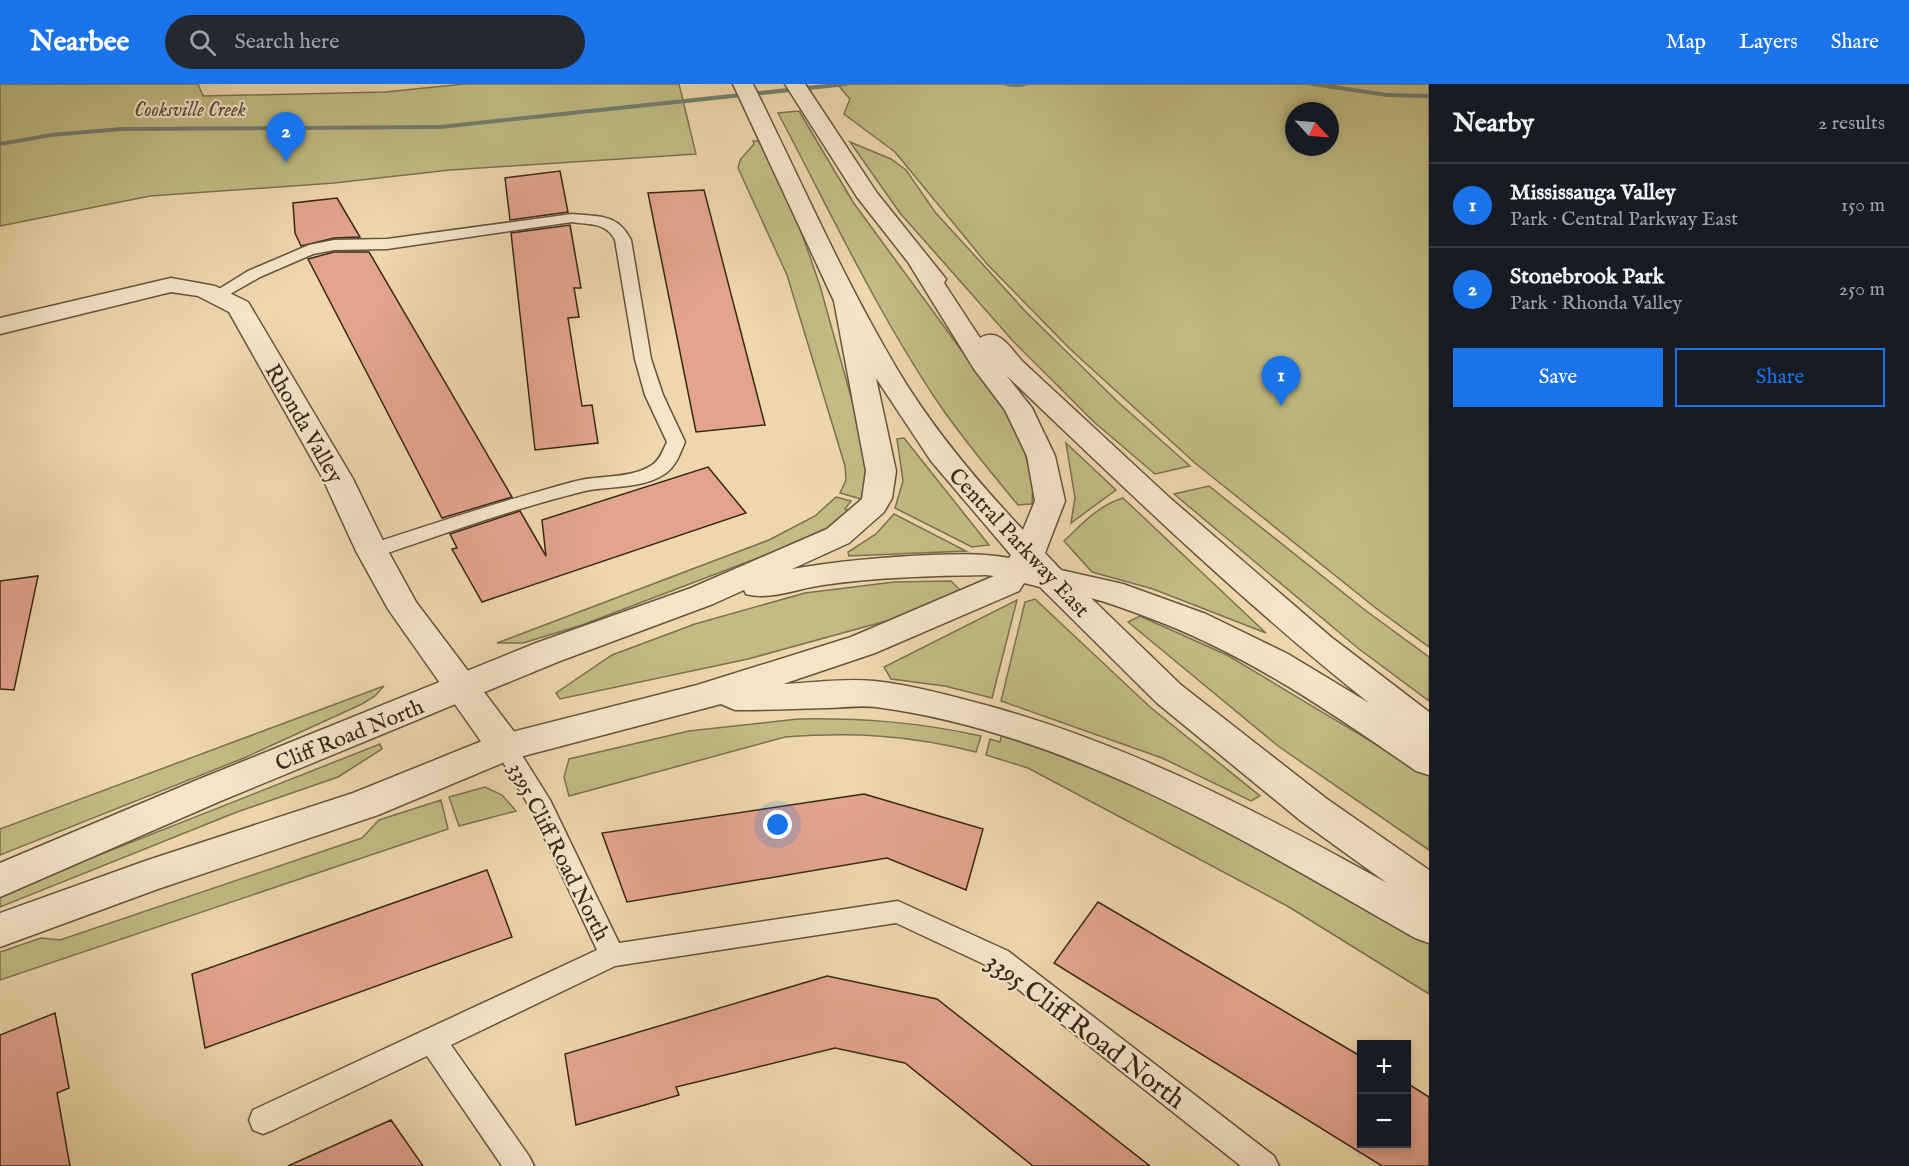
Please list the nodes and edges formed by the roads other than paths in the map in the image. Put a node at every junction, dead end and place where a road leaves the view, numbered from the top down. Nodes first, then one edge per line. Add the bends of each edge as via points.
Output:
1 (743, 84) edge
2 (795, 84) edge
3 (919, 263) junction
4 (219, 294) junction
5 (847, 301) junction
6 (0, 326) edge
7 (372, 551) junction
8 (1032, 567) junction
9 (702, 596) junction
10 (462, 688) junction
11 (698, 698) junction
12 (1429, 731) edge
13 (506, 747) junction
14 (1429, 761) edge
15 (0, 881) edge
16 (1429, 891) edge
17 (1429, 926) edge
18 (0, 930) edge
19 (612, 955) junction
20 (432, 1040) junction
21 (263, 1120) dead end
22 (519, 1166) edge
23 (1264, 1166) edge

1 - 5 street, Central Parkway East
2 - 3 street via 868,197
3 - 8 street via 987,369 1018,408 1041,456 1050,501
3 - 12 street via 1013,367 1146,493 1319,645
4 - 6 street, Rhonda Valley via 171,285
4 - 7 street, Rhonda Valley via 239,307 338,479
4 - 7 lane via 309,250 334,245 387,244 572,218 606,222 617,228 623,240 643,359 654,395 676,442 669,459 659,469 638,477 584,485 521,501
5 - 8 street, Central Parkway East via 884,370 941,455
5 - 9 street via 881,471 877,498 838,536
7 - 10 street, Rhonda Valley via 404,609
8 - 9 street via 896,567 824,574
8 - 11 street via 1008,583 885,636
8 - 14 street via 1194,622 1285,668
8 - 16 street, Central Parkway East via 1169,694 1314,810
9 - 10 street, Cliff Road North
10 - 13 street, Rhonda Valley
10 - 15 street, Cliff Road North via 210,790
11 - 13 street
11 - 17 street via 878,694 992,718 1098,755 1212,808 1289,846
13 - 18 street via 365,804
13 - 19 lane, 3395 Cliff Road North via 542,807
19 - 20 lane, 3395 Cliff Road North
19 - 23 lane, 3395 Cliff Road North via 898,912 999,959
20 - 21 lane, 3395 Cliff Road North
20 - 22 lane

